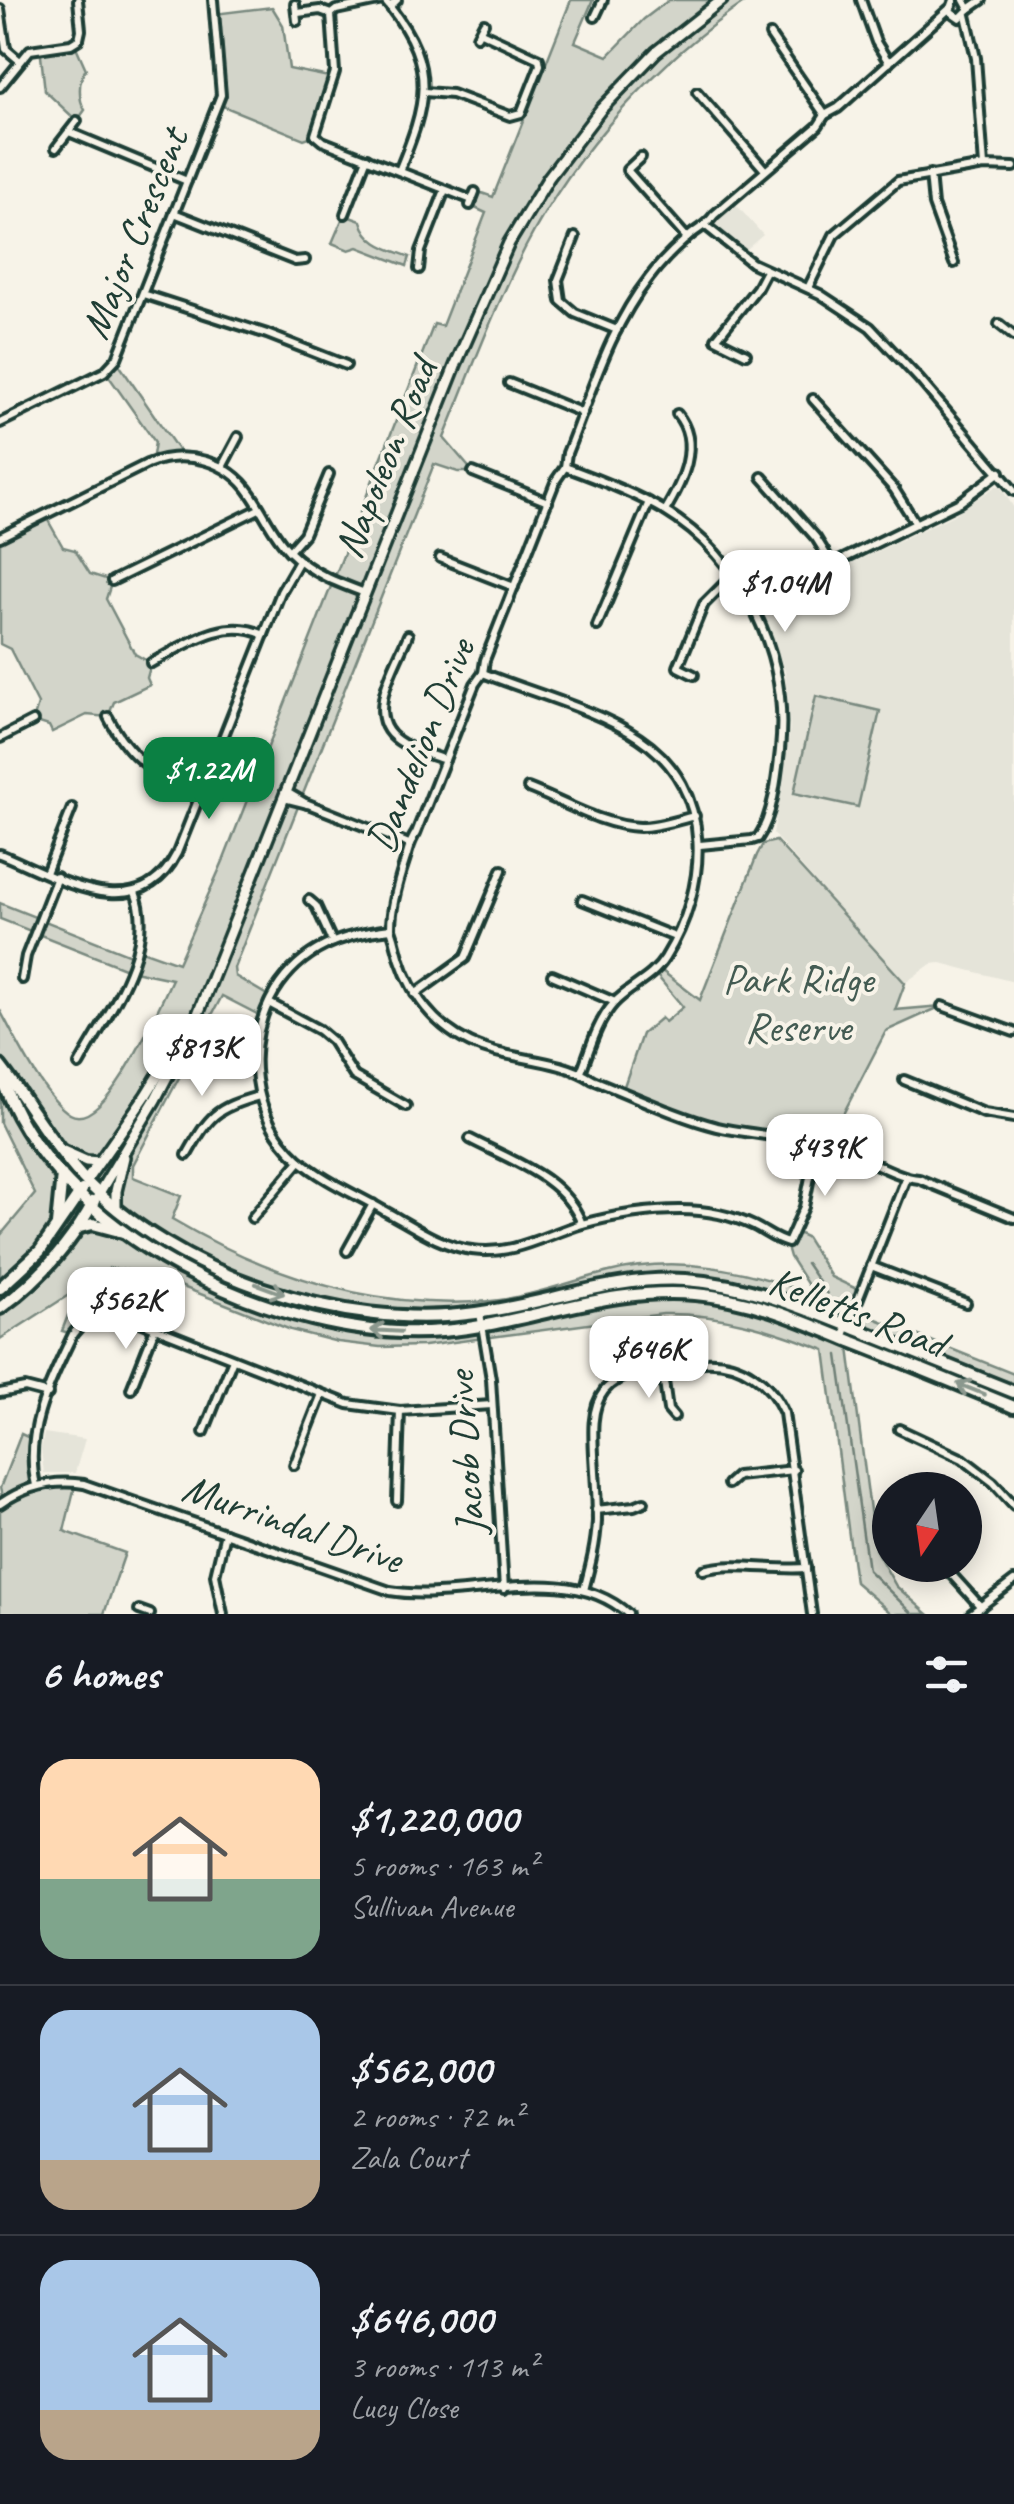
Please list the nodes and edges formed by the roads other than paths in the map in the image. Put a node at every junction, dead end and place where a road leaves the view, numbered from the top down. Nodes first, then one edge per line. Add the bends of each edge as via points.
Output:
1 (78, 0) edge
2 (212, 0) edge
3 (603, 0) edge
4 (722, 0) edge
5 (861, 0) edge
6 (982, 0) edge
7 (392, 2) edge
8 (951, 3) edge
9 (295, 4) dead end
10 (0, 8) edge
11 (964, 8) edge
12 (331, 14) junction
13 (595, 17) dead end
14 (484, 23) dead end
15 (934, 26) junction
16 (770, 35) dead end
17 (20, 62) junction
18 (889, 63) junction
19 (0, 87) edge
20 (424, 92) junction
21 (697, 92) dead end
22 (825, 115) junction
23 (78, 121) dead end
24 (70, 132) junction
25 (56, 148) dead end
26 (641, 157) dead end
27 (366, 158) junction
28 (984, 166) junction
29 (1014, 167) edge
30 (766, 170) junction
31 (399, 171) junction
32 (930, 174) junction
33 (187, 181) junction
34 (445, 190) junction
35 (475, 192) dead end
36 (174, 214) junction
37 (345, 214) dead end
38 (706, 226) junction
39 (575, 237) dead end
40 (687, 238) junction
41 (305, 260) dead end
42 (954, 263) dead end
43 (419, 269) dead end
44 (766, 271) junction
45 (808, 288) junction
46 (143, 294) junction
47 (999, 324) dead end
48 (617, 330) junction
49 (1014, 336) edge
50 (746, 354) dead end
51 (346, 365) dead end
52 (509, 383) dead end
53 (813, 399) dead end
54 (583, 413) junction
55 (677, 414) dead end
56 (0, 423) edge
57 (238, 437) dead end
58 (222, 467) junction
59 (565, 467) junction
60 (473, 472) dead end
61 (1000, 472) junction
62 (328, 474) dead end
63 (762, 477) dead end
64 (1014, 491) edge
65 (548, 502) junction
66 (649, 502) junction
67 (259, 509) junction
68 (665, 511) junction
69 (916, 524) junction
70 (0, 537) edge
71 (289, 552) junction
72 (440, 558) dead end
73 (300, 561) junction
74 (832, 564) junction
75 (733, 575) junction
76 (112, 582) dead end
77 (514, 587) junction
78 (365, 594) junction
79 (751, 604) junction
80 (597, 626) dead end
81 (264, 634) junction
82 (408, 636) dead end
83 (151, 663) dead end
84 (483, 673) junction
85 (694, 675) dead end
86 (108, 717) dead end
87 (33, 721) dead end
88 (0, 738) edge
89 (445, 760) junction
90 (528, 788) dead end
91 (202, 790) junction
92 (284, 794) junction
93 (72, 808) dead end
94 (695, 816) junction
95 (409, 844) junction
96 (700, 845) junction
97 (0, 854) edge
98 (502, 870) dead end
99 (46, 872) junction
100 (57, 877) junction
101 (135, 892) junction
102 (308, 900) dead end
103 (582, 900) dead end
104 (391, 929) junction
105 (675, 937) junction
106 (332, 941) junction
107 (552, 975) dead end
108 (22, 979) dead end
109 (415, 994) junction
110 (202, 1002) junction
111 (615, 1002) junction
112 (269, 1004) junction
113 (942, 1006) dead end
114 (1014, 1032) edge
115 (80, 1065) dead end
116 (0, 1070) edge
117 (581, 1072) junction
118 (904, 1080) dead end
119 (259, 1096) junction
120 (406, 1106) dead end
121 (1014, 1118) edge
122 (470, 1139) dead end
123 (817, 1142) junction
124 (58, 1149) junction
125 (126, 1149) junction
126 (187, 1156) dead end
127 (300, 1161) junction
128 (98, 1162) junction
129 (62, 1175) junction
130 (906, 1178) junction
131 (86, 1181) junction
132 (80, 1193) junction
133 (99, 1193) junction
134 (374, 1204) junction
135 (92, 1205) junction
136 (116, 1206) junction
137 (252, 1218) dead end
138 (1014, 1218) edge
139 (582, 1224) junction
140 (80, 1226) junction
141 (56, 1232) junction
142 (125, 1232) junction
143 (348, 1251) dead end
144 (871, 1266) junction
145 (0, 1288) edge
146 (966, 1304) dead end
147 (0, 1308) edge
148 (480, 1313) junction
149 (483, 1326) junction
150 (848, 1326) junction
151 (156, 1328) junction
152 (843, 1338) junction
153 (233, 1359) junction
154 (662, 1367) junction
155 (131, 1389) dead end
156 (1014, 1392) edge
157 (0, 1393) edge
158 (48, 1394) junction
159 (322, 1394) junction
160 (492, 1405) junction
161 (1014, 1407) edge
162 (400, 1411) junction
163 (674, 1416) dead end
164 (899, 1429) dead end
165 (204, 1432) dead end
166 (294, 1465) dead end
167 (794, 1470) junction
168 (728, 1484) dead end
169 (36, 1486) junction
170 (397, 1502) dead end
171 (644, 1502) dead end
172 (0, 1504) edge
173 (1014, 1505) edge
174 (596, 1510) junction
175 (225, 1532) junction
176 (806, 1568) junction
177 (702, 1570) dead end
178 (1014, 1581) edge
179 (958, 1582) edge
180 (504, 1589) junction
181 (584, 1590) junction
182 (980, 1607) junction
183 (139, 1610) dead end
184 (622, 1612) edge
185 (219, 1613) edge
186 (150, 1614) edge
187 (812, 1614) edge
188 (970, 1614) edge

1 - 17 street via 79,39 34,49
2 - 33 street, Major Crescent via 222,90
3 - 13 street
4 - 78 main road, Napoleon Road via 656,52 601,109 515,231
5 - 18 street
6 - 11 street, Dandelion Drive
7 - 12 street
7 - 20 street via 421,66
8 - 11 street
8 - 15 street, Dandelion Drive
9 - 12 street via 298,17
10 - 17 street via 5,46
11 - 15 street, Dandelion Drive
11 - 28 street
12 - 27 street via 335,72 315,135
14 - 20 street via 479,34 539,58 521,113 510,116 452,94
15 - 18 street, Dandelion Drive
16 - 22 street
17 - 19 street
18 - 22 street, Dandelion Drive
20 - 31 street
21 - 30 street
22 - 30 street, Dandelion Drive
23 - 24 street
24 - 25 street
24 - 33 street
26 - 40 street via 628,170
27 - 31 street
27 - 37 street
28 - 29 street
28 - 32 street
30 - 38 street, Dandelion Drive
31 - 34 street
32 - 42 street
32 - 45 street via 898,181 844,225
33 - 36 street, Major Crescent
34 - 35 street via 471,203
34 - 43 street
36 - 41 street
36 - 46 street, Major Crescent
38 - 40 street, Dandelion Drive
38 - 44 street
39 - 48 street via 558,280 561,301
40 - 48 street, Dandelion Drive via 646,281
44 - 45 street
44 - 50 street via 716,339
45 - 61 street via 882,338
46 - 51 street
46 - 56 street, Major Crescent via 110,367
47 - 49 street
48 - 54 street, Dandelion Drive
52 - 54 street
53 - 69 street via 894,489
54 - 59 street, Dandelion Drive
55 - 68 street via 687,434 687,459
57 - 58 street
58 - 67 street
58 - 70 street via 189,457 154,461
59 - 65 street, Dandelion Drive
59 - 66 street
60 - 65 street
61 - 64 street
61 - 69 street
62 - 71 street via 304,534
63 - 74 street
65 - 77 street, Dandelion Drive
66 - 68 street
66 - 80 street
67 - 71 street
67 - 76 street
68 - 75 street
69 - 74 street
71 - 73 street
72 - 77 street
73 - 78 street
73 - 81 street
74 - 79 street
75 - 79 street
75 - 85 street via 696,620 678,667
77 - 84 street, Dandelion Drive
78 - 92 main road, Napoleon Road
79 - 96 street via 770,648 782,717 777,773 760,841
81 - 83 street via 224,628
81 - 91 street
82 - 89 street via 383,698 384,723 398,740
84 - 89 street, Dandelion Drive
84 - 94 street via 638,737 676,774
86 - 91 street via 140,762
87 - 88 street
89 - 95 street, Dandelion Drive
90 - 94 street via 627,825
91 - 101 street via 171,864
92 - 95 street
92 - 110 main road, Napoleon Road
93 - 99 street
94 - 96 street
95 - 104 street, Dandelion Drive
96 - 105 street via 696,880
97 - 99 street
98 - 109 street via 465,958
99 - 100 street
100 - 101 street via 104,894
100 - 108 street
101 - 115 street via 142,921 138,954
102 - 106 street
103 - 105 street
104 - 106 street
104 - 109 street, Dandelion Drive
105 - 111 street via 655,971
106 - 112 street via 294,969
107 - 111 street
109 - 117 street, Dandelion Drive via 432,1016 470,1043
110 - 125 main road, Napoleon Road
110 - 128 main road, Napoleon Road
111 - 117 street
112 - 119 street via 256,1048
112 - 120 street via 319,1030 354,1076
113 - 114 street
116 - 124 main road, Kelletts Road
116 - 129 main road, Kelletts Road via 18,1114
117 - 123 street, Dandelion Drive via 708,1124
118 - 121 street via 984,1113
119 - 126 street via 215,1112
119 - 127 street
122 - 139 street via 558,1187
123 - 130 street, Dandelion Drive
123 - 139 street via 804,1207 788,1243 740,1220 694,1210
124 - 128 main road
124 - 131 main road, Kelletts Road
125 - 133 main road, Napoleon Road
125 - 136 main road
127 - 134 street
127 - 137 street
128 - 131 main road, Napoleon Road
129 - 132 main road, Kelletts Road
129 - 141 main road
130 - 138 street, Dandelion Drive
130 - 144 street
131 - 132 main road, Napoleon Road
131 - 133 main road, Kelletts Road
132 - 135 main road, Kelletts Road
132 - 141 main road, Napoleon Road
133 - 135 main road, Napoleon Road
133 - 136 main road, Kelletts Road
134 - 139 street via 442,1242 476,1251 520,1247
134 - 143 street
135 - 140 main road, Napoleon Road
135 - 142 main road, Kelletts Road
136 -> 148 main road, Kelletts Road via 198,1260 312,1303 408,1318
140 - 142 main road
140 - 147 main road, Napoleon Road via 44,1271
141 - 145 main road, Napoleon Road
149 -> 142 main road, Kelletts Road via 401,1332 312,1320 192,1274
144 - 146 street
144 - 150 street
148 - 149 street, Jacob Drive
148 - 150 main road, Kelletts Road via 609,1284 682,1280 748,1290
149 - 152 main road, Kelletts Road via 608,1297 677,1292 752,1304
149 - 160 street, Jacob Drive
150 - 152 street
150 - 156 main road, Kelletts Road
151 - 153 street
151 - 155 street
151 - 158 street via 113,1313 90,1318 73,1334
161 -> 152 main road, Kelletts Road
153 - 159 street
153 - 165 street
154 - 163 street
154 - 167 street via 722,1362 755,1376 782,1407
154 - 174 street via 622,1376 596,1403
157 - 158 street via 26,1388
158 - 169 street via 32,1444
159 - 162 street
159 - 166 street
160 - 162 street
160 - 180 street, Jacob Drive
162 - 170 street
164 - 173 street via 970,1464
167 - 168 street via 737,1476
167 - 176 street
169 - 172 street, Murrindal Drive
169 - 175 street, Murrindal Drive via 93,1486
171 - 174 street
174 - 181 street
175 - 180 street, Murrindal Drive via 390,1591
175 - 185 street via 215,1575
176 - 177 street
176 - 187 street
178 - 182 street
179 - 182 street
180 - 181 street, Murrindal Drive
181 - 184 street, Murrindal Drive
182 - 188 street
183 - 186 street

